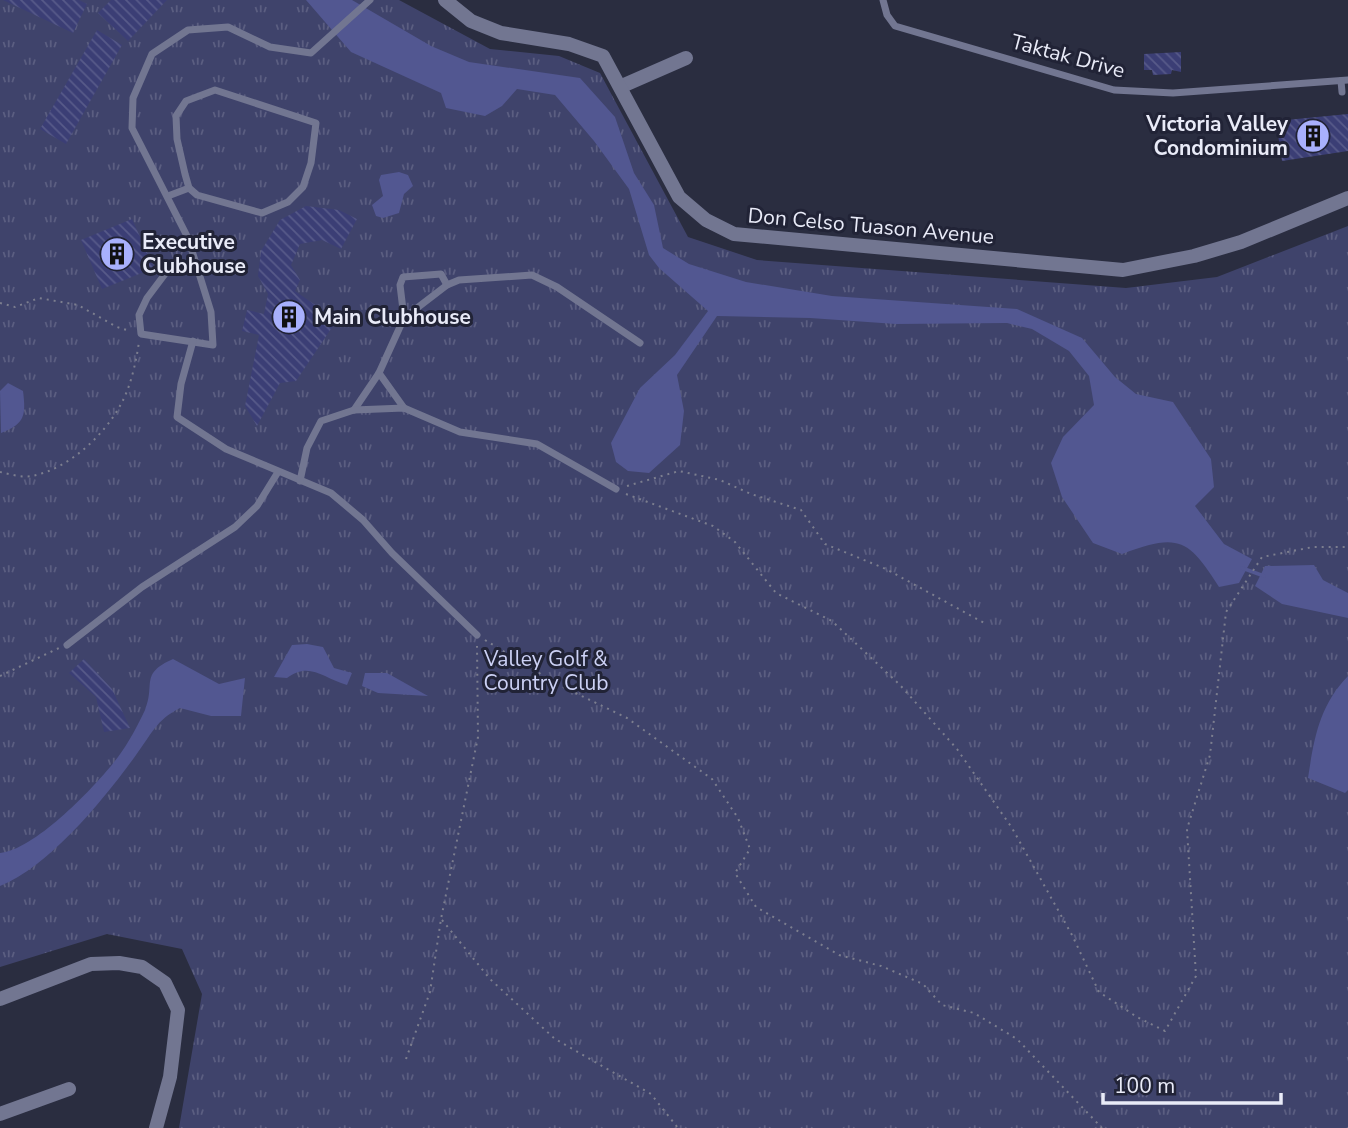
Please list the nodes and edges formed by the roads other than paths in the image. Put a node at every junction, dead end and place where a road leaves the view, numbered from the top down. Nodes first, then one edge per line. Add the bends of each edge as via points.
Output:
1 (445, 0) edge
2 (883, 0) edge
3 (369, 1) edge
4 (686, 58) dead end
5 (1344, 81) edge
6 (622, 86) junction
7 (1342, 92) dead end
8 (189, 188) junction
9 (168, 196) junction
10 (1348, 198) edge
11 (168, 270) dead end
12 (447, 285) junction
13 (404, 318) junction
14 (193, 341) junction
15 (640, 342) dead end
16 (379, 373) junction
17 (404, 408) junction
18 (354, 410) junction
19 (278, 472) junction
20 (300, 481) junction
21 (615, 489) road end
22 (477, 635) road end
23 (67, 645) road end
24 (0, 999) edge
25 (69, 1089) dead end
26 (0, 1114) edge
27 (156, 1128) edge

1 - 6 street, Don Celso Tuason Avenue via 471,21 501,33 569,44 603,56
2 - 5 lane, Taktak Drive via 895,26 1114,90 1173,93
3 - 9 lane via 311,53 270,47 228,27 188,30 152,54 133,98 132,128
4 - 6 street
5 - 7 lane
6 - 10 street, Don Celso Tuason Avenue via 680,197 706,220 734,234 1123,270 1241,242
8 - 8 lane via 197,195 262,213 288,202 303,187 316,123 215,90 186,102 176,116
8 - 9 lane
9 - 14 lane via 188,238 211,313 213,345
11 - 14 lane via 139,316 141,334
12 - 13 lane
12 - 13 lane via 441,274 403,277
12 - 15 lane via 481,277 532,275
13 - 16 lane
14 - 19 lane via 177,417 226,449
16 - 17 lane
16 - 18 lane
17 - 18 lane
17 - 21 lane via 460,432 537,444
18 - 20 lane via 321,421 307,448
19 - 20 lane
19 - 23 lane via 257,506 235,527 142,587
20 - 22 lane via 331,493 363,520
24 - 27 street via 91,964 142,967 165,983 178,1010 170,1077
25 - 26 street

